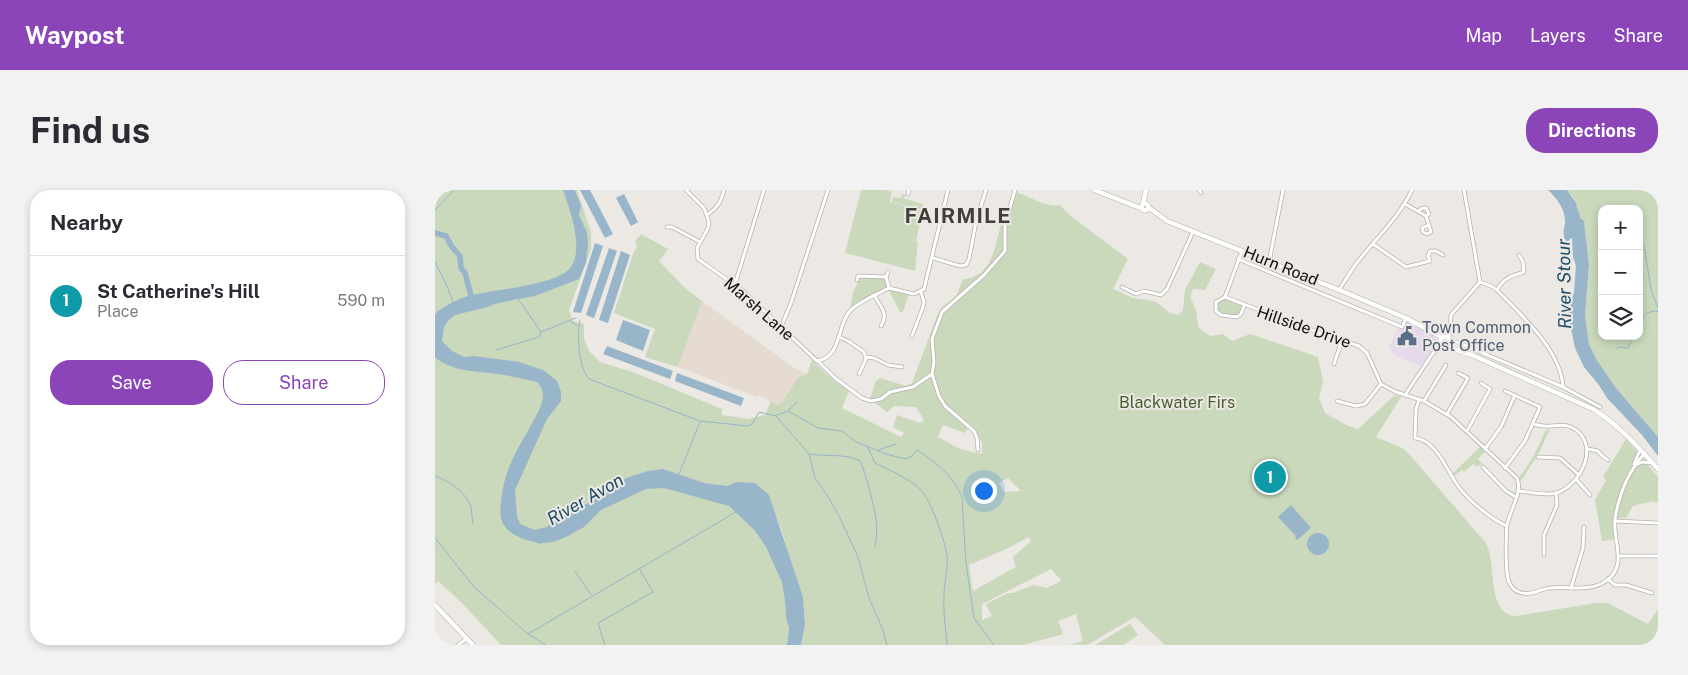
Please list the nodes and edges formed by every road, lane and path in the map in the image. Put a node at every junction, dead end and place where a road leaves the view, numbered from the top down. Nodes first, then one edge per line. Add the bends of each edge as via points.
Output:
1 (686, 190) edge
2 (724, 190) edge
3 (764, 190) edge
4 (828, 190) edge
5 (948, 190) edge
6 (986, 190) edge
7 (1015, 190) edge
8 (1094, 190) edge
9 (1283, 190) edge
10 (1412, 190) edge
11 (1464, 190) edge
12 (1145, 192) edge
13 (1405, 204) junction
14 (1145, 207) junction
15 (1418, 212) junction
16 (707, 215) junction
17 (1426, 216) junction
18 (1429, 225) dead end
19 (667, 227) dead end
20 (1193, 232) junction
21 (700, 242) junction
22 (1373, 244) junction
23 (1242, 250) junction
24 (1443, 255) dead end
25 (1519, 255) dead end
26 (933, 258) junction
27 (1238, 259) junction
28 (1269, 262) junction
29 (888, 272) dead end
30 (886, 277) junction
31 (857, 280) dead end
32 (1480, 282) junction
33 (735, 284) junction
34 (1122, 287) dead end
35 (889, 288) junction
36 (1339, 290) junction
37 (1497, 290) junction
38 (921, 292) junction
39 (874, 295) junction
40 (1225, 298) junction
41 (1244, 306) junction
42 (1407, 318) junction
43 (881, 326) dead end
44 (781, 327) junction
45 (912, 336) dead end
46 (839, 337) junction
47 (1342, 340) junction
48 (1445, 342) junction
49 (1457, 342) dead end
50 (866, 357) junction
51 (817, 361) junction
52 (1334, 364) dead end
53 (1446, 365) dead end
54 (902, 367) dead end
55 (1458, 373) dead end
56 (859, 374) dead end
57 (932, 374) junction
58 (1481, 383) dead end
59 (1381, 384) junction
60 (1563, 386) junction
61 (1505, 391) dead end
62 (1405, 395) junction
63 (1515, 395) junction
64 (1419, 400) junction
65 (1337, 401) dead end
66 (1423, 401) junction
67 (1600, 406) dead end
68 (1447, 414) junction
69 (1533, 424) junction
70 (1467, 431) junction
71 (1587, 448) junction
72 (1485, 449) junction
73 (978, 450) dead end
74 (1642, 452) junction
75 (1538, 457) dead end
76 (1609, 460) dead end
77 (1652, 463) junction
78 (1633, 467) junction
79 (1483, 468) dead end
80 (1505, 468) junction
81 (1658, 469) edge
82 (1579, 474) junction
83 (1576, 478) junction
84 (1518, 491) junction
85 (1556, 493) junction
86 (1590, 496) dead end
87 (1516, 497) junction
88 (1615, 521) junction
89 (1658, 523) edge
90 (1507, 526) junction
91 (1584, 527) dead end
92 (1544, 555) dead end
93 (1619, 556) junction
94 (1658, 556) edge
95 (1608, 579) junction
96 (1571, 588) junction
97 (1652, 593) dead end
98 (435, 604) edge
99 (467, 639) junction
100 (459, 645) edge
101 (473, 645) edge

1 - 16 street
2 - 16 street via 717,208
3 - 33 street
4 - 44 street
5 - 26 street
6 - 26 street via 966,265
7 - 57 street via 1005,225 1005,251 984,275 942,312 932,338
8 - 14 main road
9 - 28 street
10 - 13 street
11 - 32 street
12 - 14 main road
13 - 15 street
13 - 22 street
14 - 20 main road, Hurn Road
15 - 17 street
15 - 17 street via 1426,208 1429,214
16 - 21 street via 709,222
17 - 18 street
19 - 21 street
20 - 23 main road, Hurn Road
20 - 34 street via 1167,289 1161,295 1144,291 1136,294
21 - 33 street, Marsh Lane via 698,260
22 - 24 street via 1406,267 1430,261 1430,251
22 - 36 street
23 - 27 street, Hillside Drive
23 - 28 main road, Hurn Road
25 - 37 street via 1524,272 1509,277 1500,283
26 - 38 street
27 - 40 street, Hillside Drive
27 - 42 street, Hurn Road via 1402,327
28 - 36 main road, Hurn Road
29 - 30 street
30 - 31 street via 859,276
30 - 35 street
32 - 37 street
32 - 48 street via 1453,311
33 - 44 street, Marsh Lane
35 - 38 street via 912,294
35 - 39 street
36 - 42 main road, Hurn Road
37 - 60 street via 1544,341 1558,365
38 - 45 street via 923,307
39 - 43 street via 885,315
39 - 46 street via 851,309
40 - 41 street, Hillside Drive
40 - 41 street, Hillside Drive via 1216,302 1216,311 1221,315 1237,317
41 - 47 street, Hillside Drive
42 - 48 main road, Hurn Road
44 - 51 street, Marsh Lane
46 - 50 street via 861,349
46 - 51 street via 831,355
47 - 52 street
47 - 59 street, Hillside Drive via 1364,350
48 - 62 street via 1433,353
48 - 74 main road, Hurn Road via 1593,409 1623,432
49 - 60 street
50 - 54 street
50 - 56 street
51 - 57 street, Marsh Lane via 856,394 871,401 890,392 913,387
53 - 66 street
55 - 68 street via 1468,378
57 - 73 street via 945,406 974,430
58 - 70 street via 1490,388
59 - 62 street
59 - 65 street via 1365,404 1356,406
60 - 67 street
61 - 63 street
62 - 64 street
63 - 69 street via 1540,407
63 - 72 street via 1501,427
64 - 66 street
64 - 90 street via 1415,438 1425,442 1439,456 1462,491
66 - 68 street
68 - 70 street
69 - 71 street via 1570,427 1581,435
69 - 80 street
70 - 72 street
71 - 76 street via 1598,451
71 - 82 street
72 - 80 street
74 - 77 main road, Hurn Road
74 - 78 street
75 - 82 street via 1560,458
77 - 78 street via 1642,462
77 - 81 main road, Hurn Road
78 - 88 street via 1619,499
79 - 87 street
80 - 84 street via 1517,478
82 - 83 street
83 - 85 street via 1567,488
83 - 86 street
84 - 85 street
84 - 87 street
85 - 92 street via 1557,505 1544,535
87 - 90 street
88 - 89 street
88 - 93 street
90 - 96 street via 1508,580 1513,588 1527,594 1552,588
91 - 96 street via 1583,548
93 - 94 street
93 - 95 street
95 - 96 street via 1589,588
95 - 97 street via 1615,585
98 - 99 main road
99 - 100 street
99 - 101 main road

